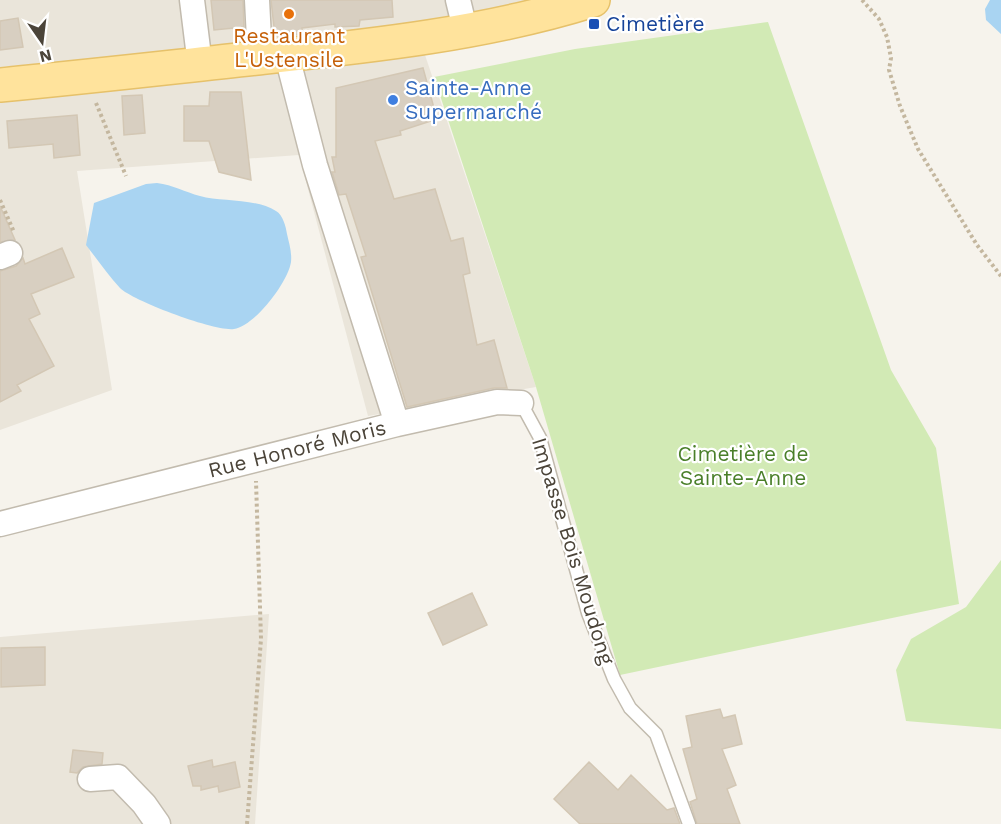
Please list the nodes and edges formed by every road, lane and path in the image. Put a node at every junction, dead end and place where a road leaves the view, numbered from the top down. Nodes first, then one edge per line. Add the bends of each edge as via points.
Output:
1 (192, 0) edge
2 (257, 0) edge
3 (862, 0) edge
4 (588, 1) edge
5 (512, 10) edge
6 (462, 15) edge
7 (274, 57) junction
8 (200, 65) junction
9 (86, 77) junction
10 (0, 85) edge
11 (126, 176) dead end
12 (0, 200) edge
13 (5, 255) edge
14 (1001, 276) edge
15 (521, 403) joint
16 (397, 424) junction
17 (256, 460) junction
18 (0, 524) edge
19 (90, 779) dead end
20 (158, 824) edge
21 (247, 824) edge
22 (689, 824) edge

1 - 8 street
2 - 7 street, Rue Honoré Moris
3 - 14 path via 879,19 887,37 889,70 918,149 976,245
4 - 5 main road
5 - 6 main road
6 - 7 main road
7 - 8 main road
7 - 16 street, Rue Honoré Moris via 315,165
8 - 9 main road
9 - 10 main road
9 - 11 path
12 - 13 path via 20,245
15 - 16 street via 497,402
15 - 22 lane, Impasse Bois Moudong via 540,438 588,613 614,679 630,708 656,734
16 - 17 street, Rue Honoré Moris
17 - 18 street, Rue Honoré Moris
17 - 21 path via 261,639
19 - 20 street via 118,777

